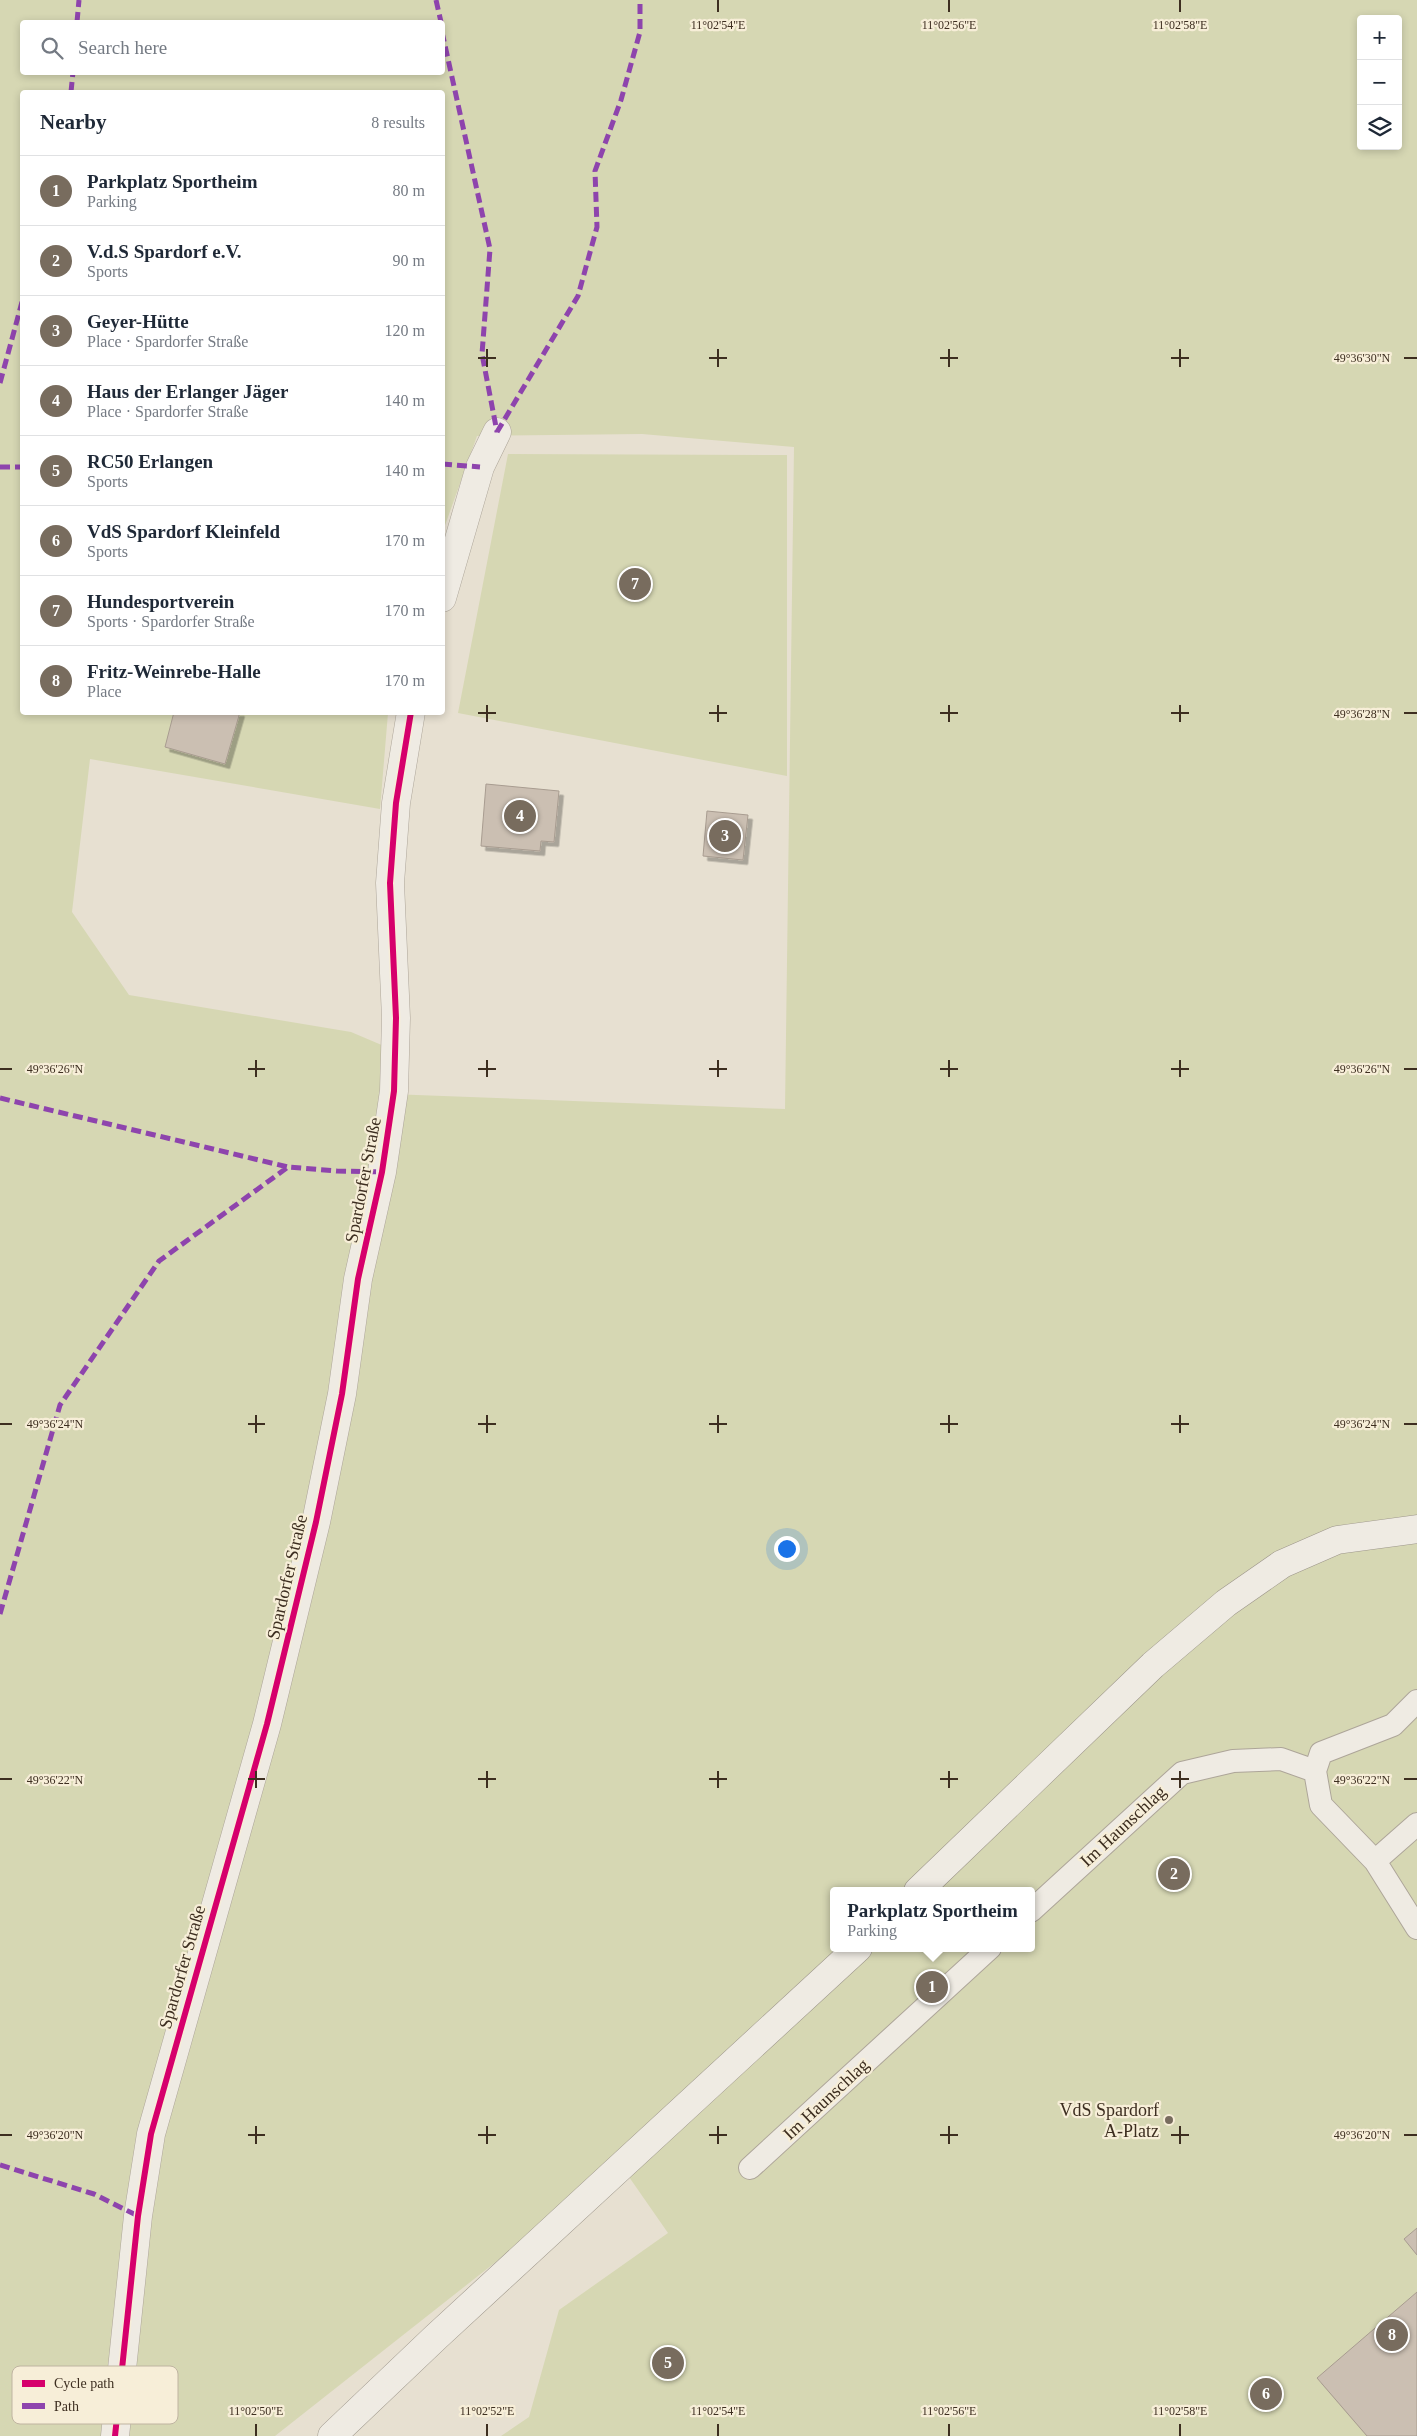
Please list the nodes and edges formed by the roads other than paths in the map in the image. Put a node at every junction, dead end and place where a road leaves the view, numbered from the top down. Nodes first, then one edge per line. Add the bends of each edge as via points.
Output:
1 (497, 432) dead end
2 (445, 588) edge
3 (411, 715) edge
4 (1417, 1529) edge
5 (1417, 1701) edge
6 (1314, 1771) junction
7 (1417, 1824) edge
8 (1375, 1861) junction
9 (922, 1887) edge
10 (1035, 1907) edge
11 (1417, 1928) edge
12 (854, 1952) edge
13 (986, 1952) edge
14 (750, 2168) dead end
15 (122, 2366) edge
16 (332, 2436) edge

1 - 2 street via 480,467
3 - 15 street, Spardorfer Straße via 396,803 390,883 396,1018 394,1091 382,1172 358,1279 342,1394 316,1522 270,1714 151,2134 138,2216
4 - 9 street via 1337,1540 1282,1564 1226,1603 1153,1665
5 - 6 lane via 1393,1725 1321,1753
6 - 8 lane via 1321,1805
6 - 10 lane, Im Haunschlag via 1281,1759 1233,1761 1182,1772
7 - 8 lane
8 - 11 lane
12 - 16 street
13 - 14 lane, Im Haunschlag

